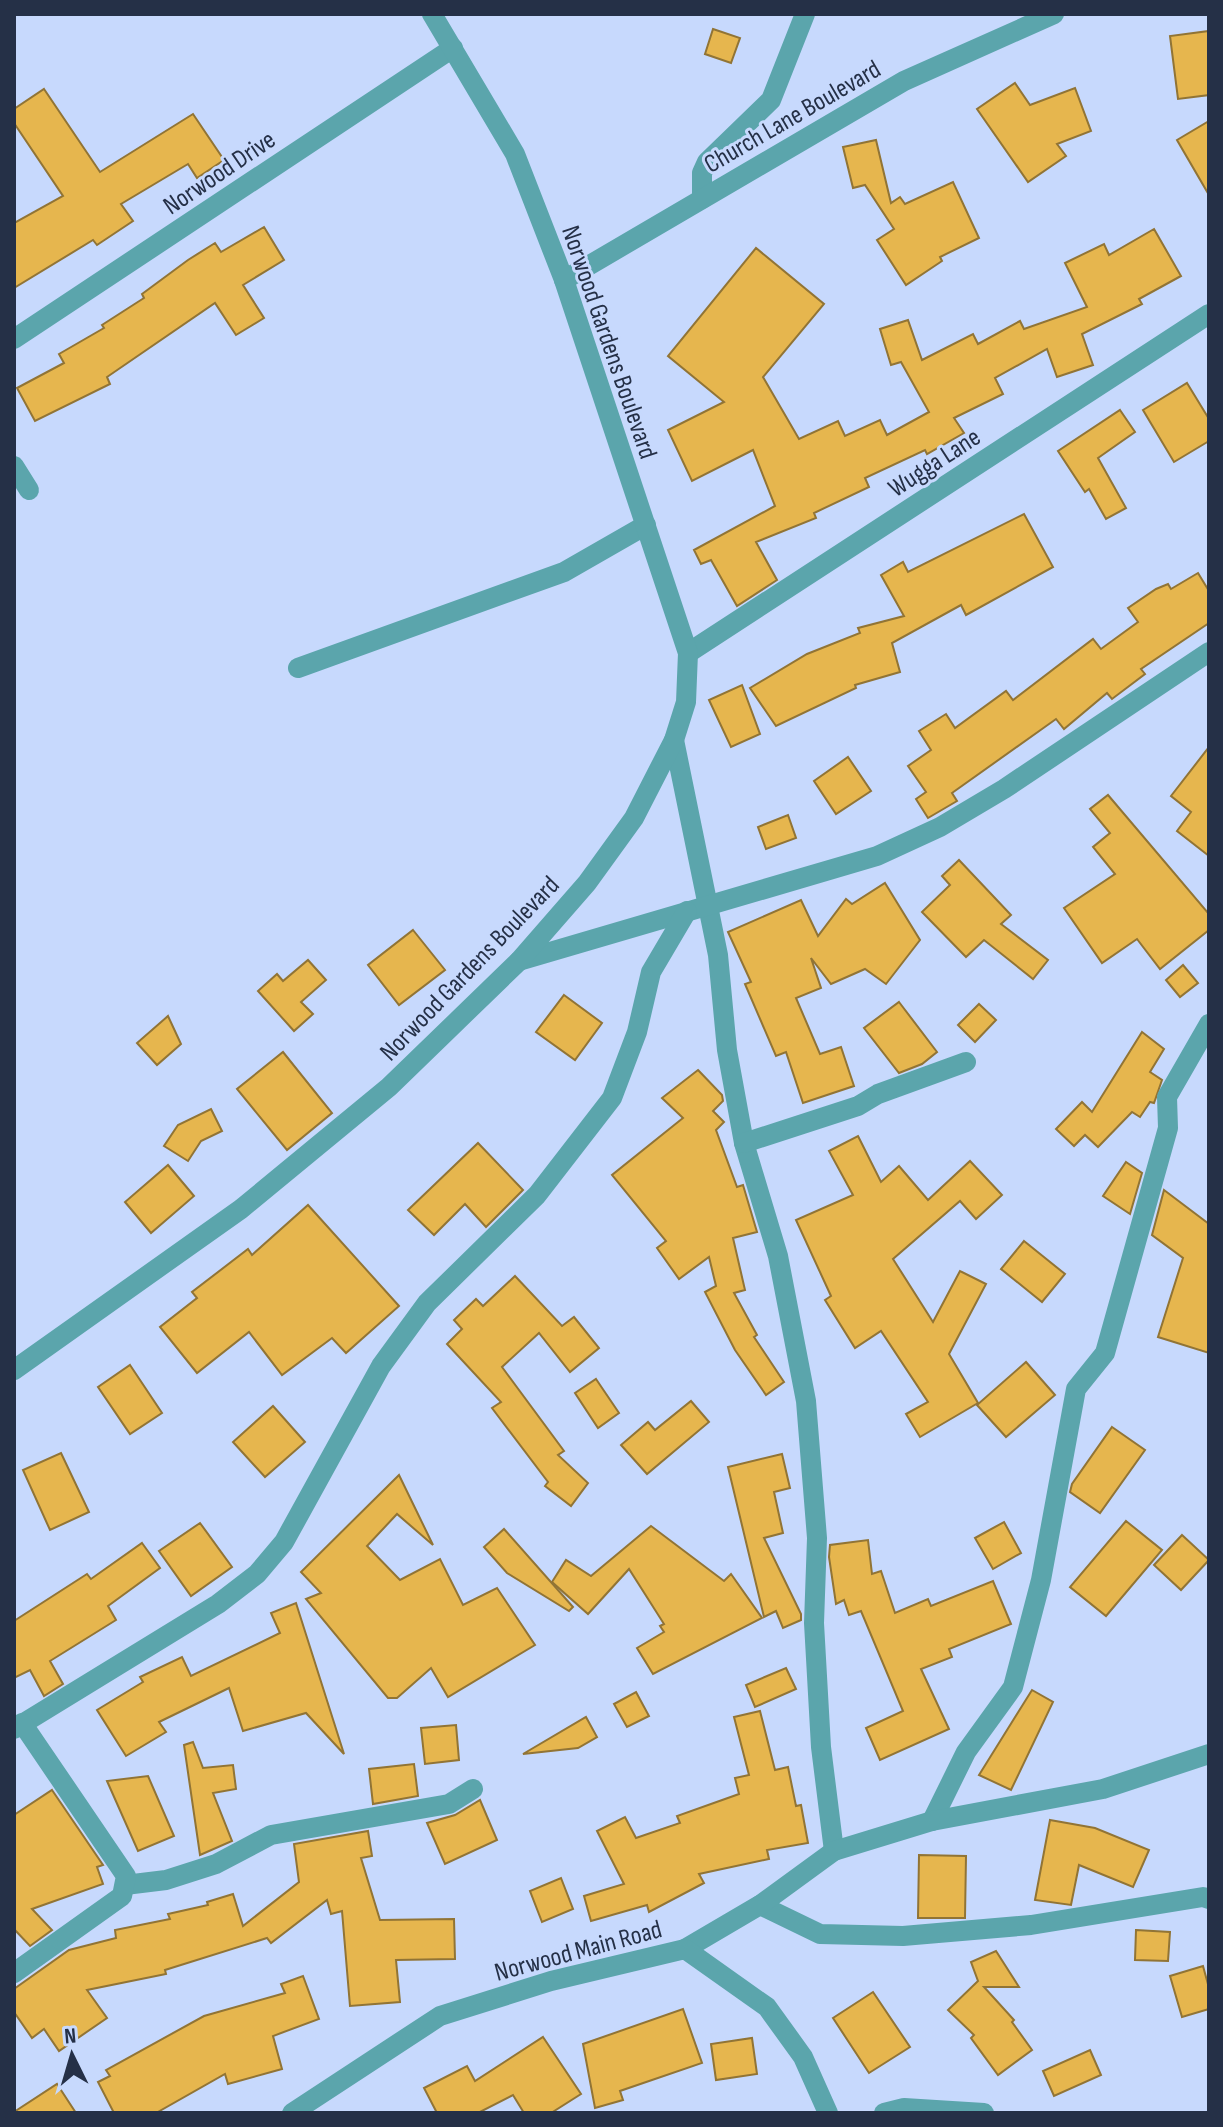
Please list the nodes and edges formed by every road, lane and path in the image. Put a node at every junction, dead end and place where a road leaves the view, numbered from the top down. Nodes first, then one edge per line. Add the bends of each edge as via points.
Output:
1 (432, 14) edge
2 (805, 14) edge
3 (1054, 14) edge
4 (453, 48) junction
5 (702, 199) junction
6 (564, 280) junction
7 (1209, 314) edge
8 (14, 339) edge
9 (14, 466) edge
10 (29, 490) dead end
11 (646, 525) junction
12 (1209, 652) edge
13 (688, 653) junction
14 (298, 668) dead end
15 (674, 740) junction
16 (697, 908) junction
17 (519, 961) junction
18 (1209, 1024) edge
19 (966, 1062) dead end
20 (744, 1143) junction
21 (14, 1370) edge
22 (18, 1726) edge
23 (1209, 1754) edge
24 (473, 1789) dead end
25 (932, 1821) junction
26 (834, 1851) junction
27 (125, 1885) junction
28 (1209, 1899) edge
29 (760, 1905) junction
30 (685, 1949) junction
31 (14, 1973) edge
32 (292, 2113) edge
33 (828, 2113) edge
34 (884, 2113) edge
35 (984, 2113) edge

1 - 4 street, Norwood Gardens Boulevard
2 - 5 street via 771,100 707,162
3 - 5 street, Church Lane Boulevard via 904,81
4 - 6 street, Norwood Gardens Boulevard via 515,154
4 - 8 street, Norwood Drive
5 - 6 street, Church Lane Boulevard
6 - 11 street, Norwood Gardens Boulevard
7 - 13 street, Wugga Lane
9 - 10 street
11 - 13 street, Norwood Gardens Boulevard
11 - 14 street via 564,572
12 - 16 street via 940,827 877,856
13 - 15 street, Norwood Gardens Boulevard via 686,702
15 - 16 street
15 - 17 street, Norwood Gardens Boulevard via 634,818 587,883
16 - 17 street
16 - 20 street via 718,955 727,1050
16 - 22 street via 651,972 637,1032 612,1098 537,1195 427,1303 381,1366 284,1542 257,1574 218,1604
17 - 21 street, Norwood Gardens Boulevard via 389,1087 241,1209
18 - 25 street via 1167,1097 1168,1128 1105,1353 1076,1389 1041,1580 1013,1687 966,1752
19 - 20 street via 858,1106
20 - 26 street via 778,1256 806,1401 817,1538 814,1623 821,1747
22 - 27 street via 126,1876
23 - 25 street via 1103,1789
24 - 27 street via 449,1804 271,1835 216,1864 166,1880
25 - 26 street
26 - 29 street
27 - 31 street via 122,1896
28 - 29 street via 1031,1925 903,1936 820,1934
29 - 30 street
30 - 32 street, Norwood Main Road via 551,1981 440,2016
30 - 33 street, Norwood Main Road via 767,2007 803,2057
34 - 35 street via 904,2108

